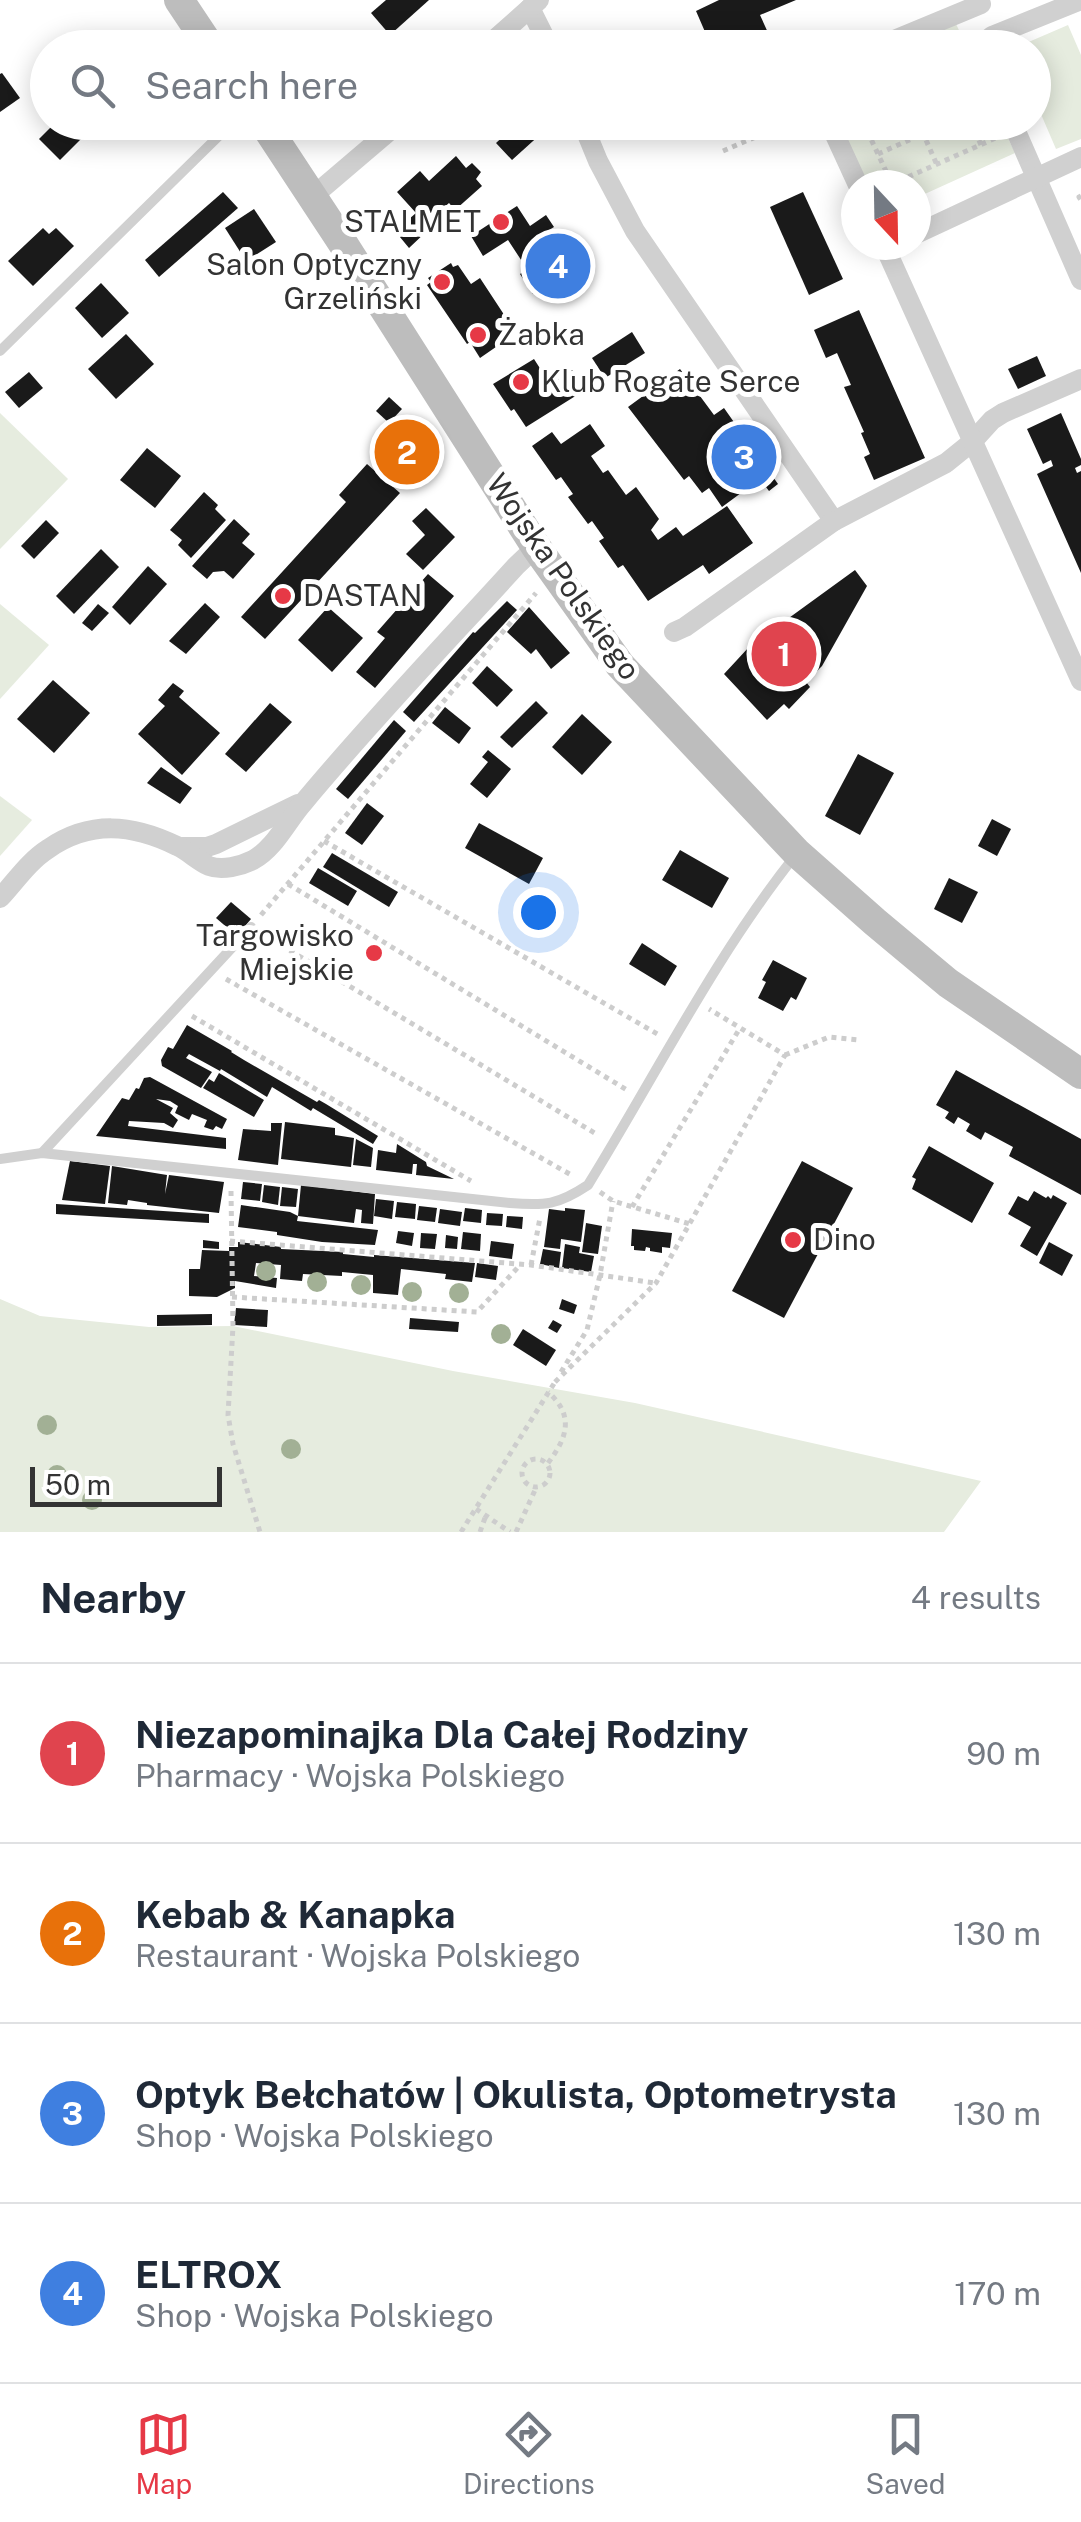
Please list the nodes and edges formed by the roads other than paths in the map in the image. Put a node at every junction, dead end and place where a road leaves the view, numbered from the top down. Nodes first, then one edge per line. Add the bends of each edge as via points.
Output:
1 (179, 0) edge
2 (979, 0) edge
3 (1081, 0) edge
4 (534, 4) edge
5 (199, 30) edge
6 (505, 30) edge
7 (543, 30) edge
8 (918, 30) edge
9 (1007, 30) edge
10 (214, 140) edge
11 (276, 140) edge
12 (379, 140) edge
13 (589, 140) edge
14 (837, 140) edge
15 (1019, 140) edge
16 (1081, 157) edge
17 (851, 170) edge
18 (1036, 178) junction
19 (312, 197) junction
20 (931, 227) edge
21 (894, 260) edge
22 (1081, 280) edge
23 (0, 352) edge
24 (1081, 379) edge
25 (972, 442) junction
26 (834, 521) junction
27 (536, 548) junction
28 (674, 632) dead end
29 (1081, 681) edge
30 (303, 802) junction
31 (180, 847) junction
32 (798, 853) junction
33 (0, 898) edge
34 (251, 927) road end
35 (1081, 1074) edge
36 (42, 1153) junction
37 (0, 1158) edge

1 - 5 street
2 - 8 street
3 - 9 street
4 - 6 street
4 - 7 street
10 - 23 lane
11 - 19 street, Wojska Polskiego
12 - 19 street
13 - 26 street via 635,231
14 - 17 street
15 - 18 street
16 - 18 street
18 - 20 street
18 - 22 street
19 - 27 street, Wojska Polskiego
21 - 25 street
24 - 25 street via 1004,413
25 - 26 street via 946,463
25 - 29 street
26 - 28 street
27 - 30 street
27 - 32 street, Wojska Polskiego via 620,664
30 - 31 street via 216,844
30 - 31 street via 250,862 214,867
31 - 33 street via 126,828 80,833 45,850
32 - 35 street, Wojska Polskiego via 948,982
32 - 36 lane via 697,1002 588,1184 568,1198 542,1206
34 - 36 lane
36 - 37 lane

